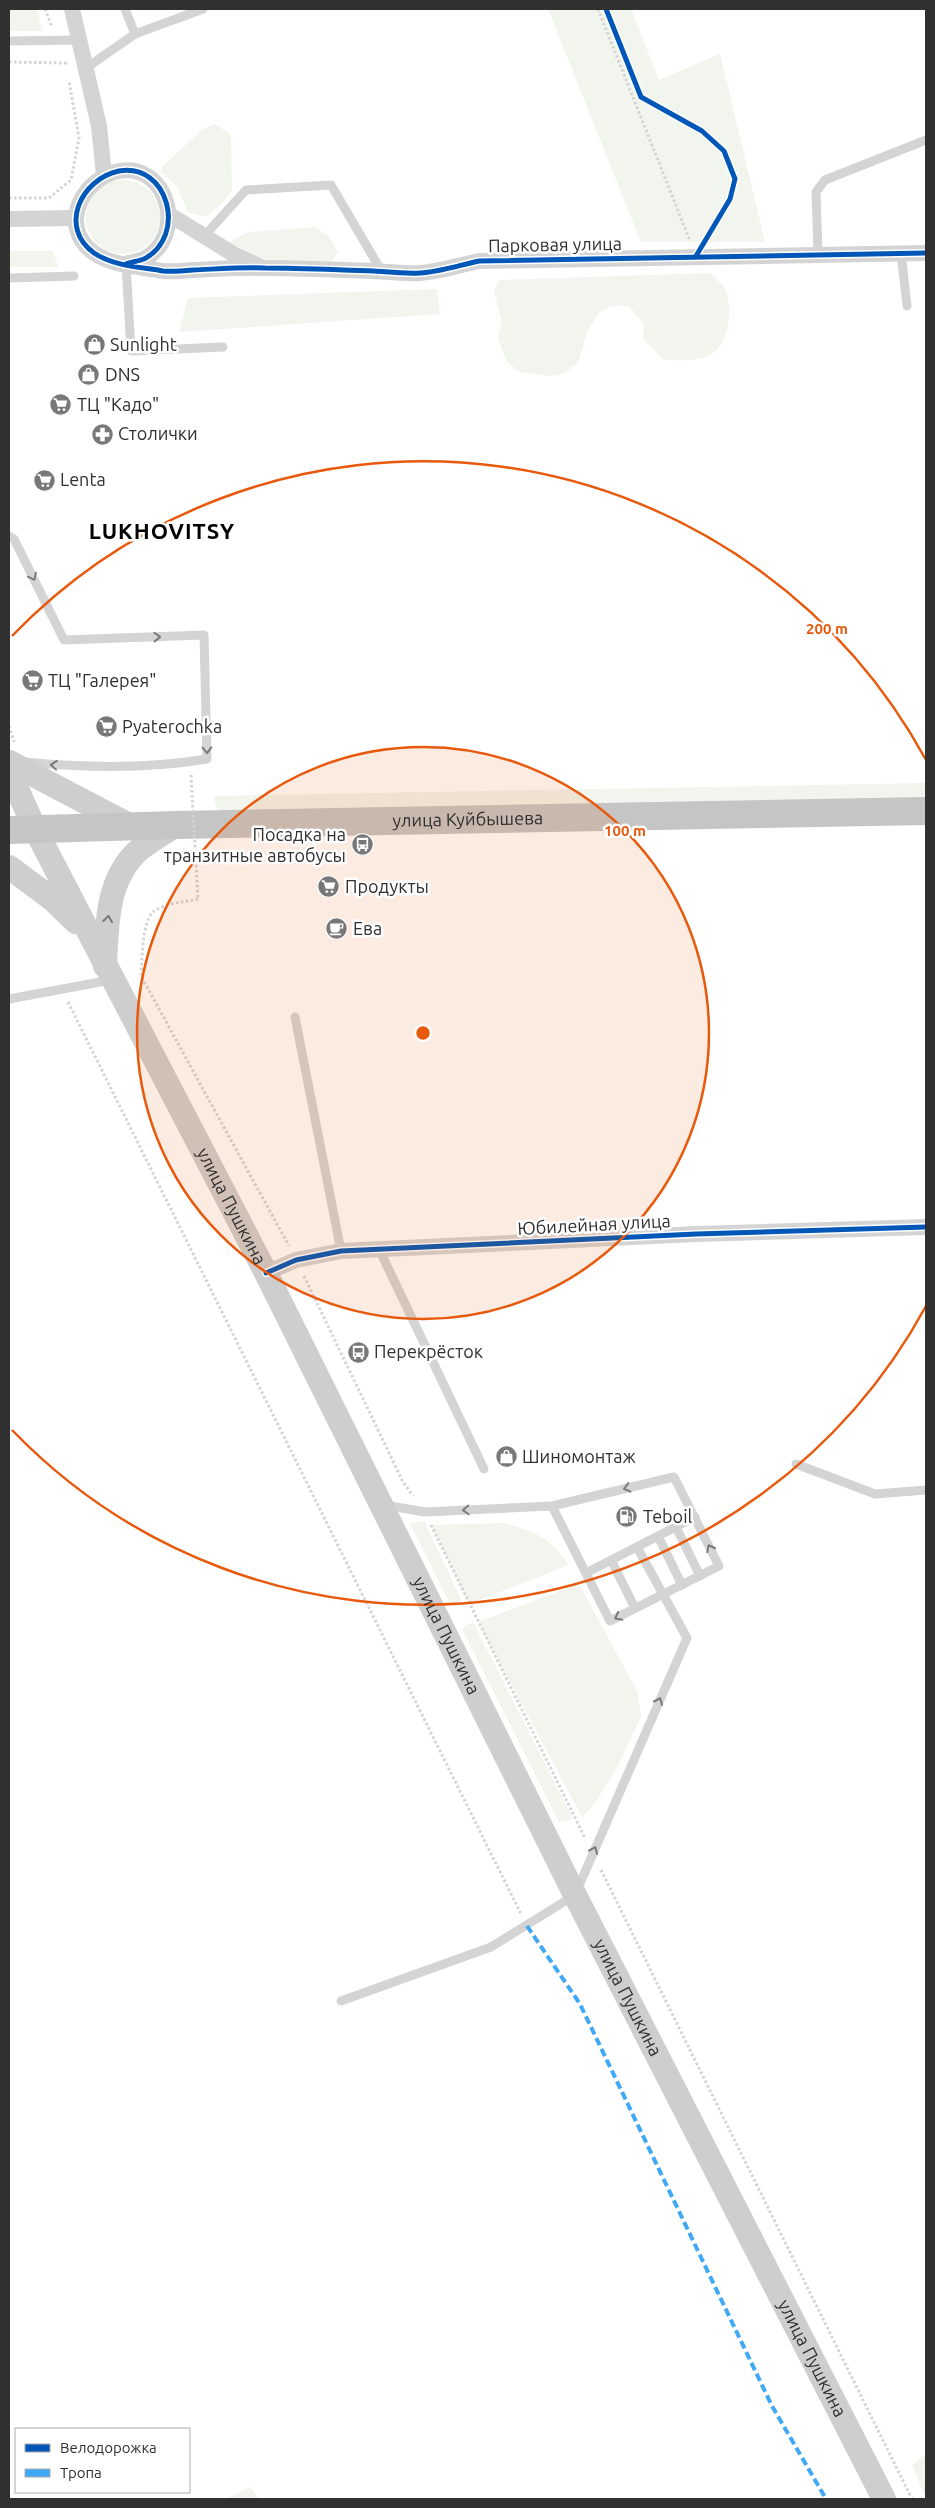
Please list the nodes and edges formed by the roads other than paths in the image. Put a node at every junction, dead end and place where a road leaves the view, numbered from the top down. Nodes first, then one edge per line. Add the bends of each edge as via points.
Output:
1 (72, 9) edge
2 (125, 9) edge
3 (203, 9) edge
4 (136, 34) junction
5 (79, 40) junction
6 (9, 41) edge
7 (86, 68) junction
8 (926, 140) edge
9 (104, 175) junction
10 (170, 215) junction
11 (75, 218) junction
12 (9, 219) edge
13 (205, 235) junction
14 (926, 253) edge
15 (818, 254) junction
16 (900, 254) junction
17 (126, 264) junction
18 (264, 268) junction
19 (382, 272) junction
20 (74, 276) dead end
21 (9, 278) edge
22 (908, 306) dead end
23 (223, 347) dead end
24 (9, 536) edge
25 (9, 761) edge
26 (9, 771) edge
27 (926, 811) edge
28 (176, 825) junction
29 (131, 826) junction
30 (22, 830) edge
31 (9, 867) edge
32 (88, 934) junction
33 (108, 974) junction
34 (9, 999) edge
35 (296, 1017) dead end
36 (926, 1227) edge
37 (379, 1249) junction
38 (341, 1252) junction
39 (266, 1272) junction
40 (796, 1464) dead end
41 (484, 1469) dead end
42 (926, 1490) edge
43 (381, 1504) junction
44 (552, 1506) junction
45 (695, 1518) junction
46 (676, 1527) junction
47 (658, 1536) junction
48 (637, 1547) junction
49 (611, 1560) junction
50 (586, 1573) junction
51 (700, 1576) junction
52 (682, 1585) junction
53 (662, 1595) junction
54 (635, 1608) junction
55 (576, 1895) junction
56 (341, 2001) dead end
57 (884, 2499) edge

1 - 5 street
2 - 4 lane
3 - 4 lane
4 - 7 lane
5 - 6 lane
5 - 7 street
7 - 9 street via 99,126
8 - 15 lane via 825,180 816,192
9 - 10 street via 122,171 147,178 166,198
9 - 11 street via 90,186
10 - 13 street, Парковая улица
10 - 17 street via 167,233 158,248 143,259
11 - 12 street
11 - 17 street via 92,252 108,261
13 - 18 street, Парковая улица via 235,255
13 - 19 lane via 246,190 331,184
14 - 16 street, Парковая улица
15 - 16 street, Парковая улица
15 - 19 street, Парковая улица via 479,261 420,273
16 - 22 lane
17 - 18 street, Парковая улица via 166,271
17 - 23 lane via 131,351
18 - 19 street, Парковая улица
20 - 21 lane
24 -> 25 lane via 14,539 64,640 204,635 207,759 166,766 69,766
25 - 29 main road
26 - 30 main road, улица Пушкина
27 - 28 highway, улица Куйбышева
28 - 29 highway, улица Куйбышева
33 -> 28 main road via 108,917 114,887 131,858
29 - 30 highway, улица Куйбышева
30 - 32 main road, улица Пушкина
31 - 32 main road via 52,900
32 - 33 main road, улица Пушкина
33 - 34 lane via 62,989
33 - 39 main road, улица Пушкина
35 - 38 lane
36 - 37 street, Юбилейная улица
37 - 38 street, Юбилейная улица
37 - 41 lane
38 - 39 street, Юбилейная улица via 296,1260
39 - 43 main road, улица Пушкина
40 - 42 lane via 876,1494
44 -> 43 lane via 425,1512
43 - 55 main road, улица Пушкина
45 -> 44 lane via 674,1477
44 - 50 lane
45 - 46 lane
51 -> 45 lane via 719,1566
46 - 47 lane
46 - 51 lane
47 - 48 lane
47 - 52 lane
48 - 49 lane
48 - 53 lane
49 - 50 lane
49 - 54 lane
54 -> 50 lane via 610,1621
51 - 52 lane
52 - 53 lane
53 - 54 lane
55 -> 53 lane via 687,1638
55 - 56 lane via 491,1947
55 - 57 main road, улица Пушкина

